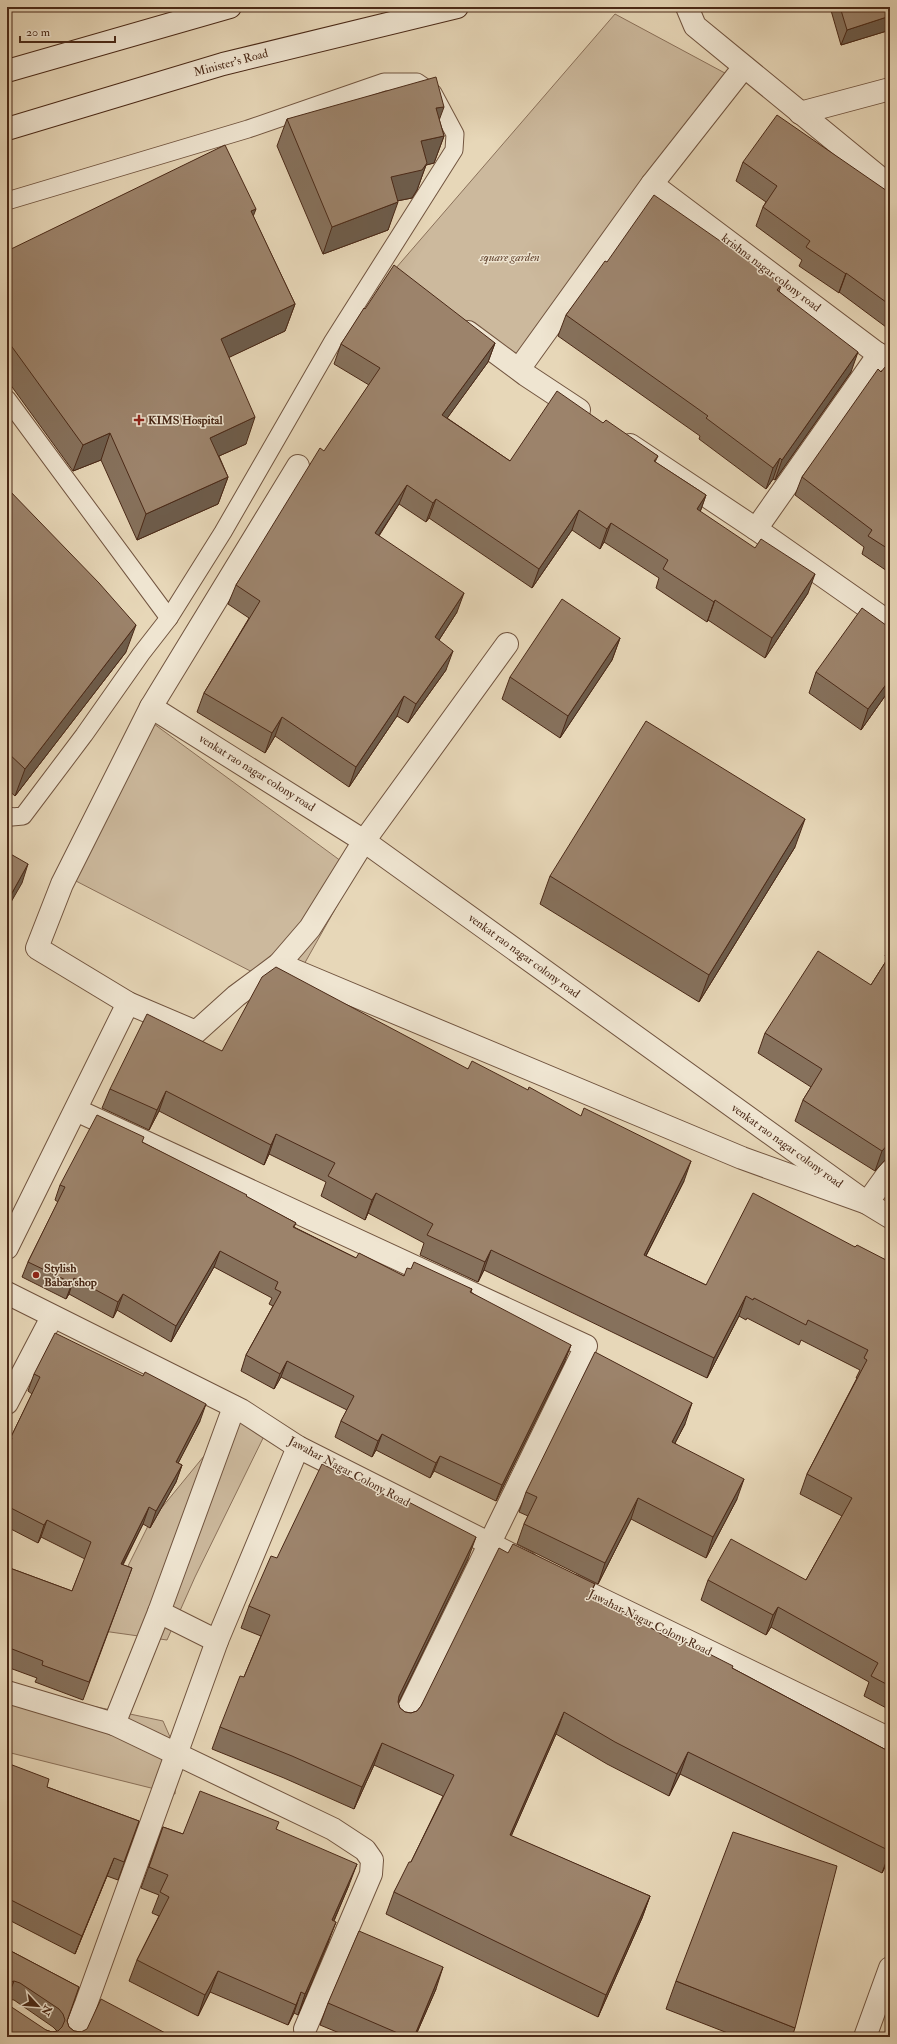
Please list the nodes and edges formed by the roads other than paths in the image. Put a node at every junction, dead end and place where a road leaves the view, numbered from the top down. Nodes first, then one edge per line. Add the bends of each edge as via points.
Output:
1 (230, 7) edge
2 (457, 7) edge
3 (687, 7) edge
4 (744, 67) junction
5 (7, 71) edge
6 (890, 89) edge
7 (800, 113) junction
8 (7, 129) edge
9 (652, 184) junction
10 (890, 186) edge
11 (7, 201) edge
12 (450, 318) edge
13 (884, 358) edge
14 (519, 370) junction
15 (7, 399) edge
16 (298, 466) dead end
17 (756, 529) junction
18 (169, 618) junction
19 (890, 623) edge
20 (507, 644) dead end
21 (151, 707) junction
22 (7, 815) edge
23 (364, 841) junction
24 (280, 964) junction
25 (128, 1003) junction
26 (76, 1110) junction
27 (890, 1171) edge
28 (867, 1203) junction
29 (890, 1217) edge
30 (7, 1248) edge
31 (7, 1293) edge
32 (52, 1316) junction
33 (7, 1403) edge
34 (234, 1407) junction
35 (298, 1447) junction
36 (490, 1545) junction
37 (159, 1612) junction
38 (217, 1641) junction
39 (7, 1692) edge
40 (402, 1723) edge
41 (114, 1724) junction
42 (890, 1739) edge
43 (177, 1753) junction
44 (890, 1968) edge
45 (305, 2030) dead end
46 (72, 2037) edge
47 (865, 2037) edge

1 - 5 street
2 - 8 street, Minister's Road via 223,64
3 - 4 street via 695,26
4 - 7 street
4 - 9 street
6 - 7 street
7 - 10 street
9 - 13 street, krishna nagar colony road
9 - 14 street
11 - 18 lane via 248,129 384,82 417,82 433,93 455,134 454,150 333,341 223,532
12 - 14 street
13 - 17 street
14 - 17 street
15 - 18 lane
16 - 21 street
17 - 19 street
18 - 22 lane via 136,648 84,736 24,816
20 - 23 street
21 - 23 street, venkat rao nagar colony road
21 - 25 street via 62,884 38,948
23 - 24 street via 310,928
23 - 28 street, venkat rao nagar colony road
24 - 25 street via 236,996 196,1032
24 - 28 street via 742,1158
25 - 26 street
26 - 30 street
26 - 36 street via 586,1346
27 - 28 street
28 - 29 street, venkat rao nagar colony road
31 - 32 street, Jawahar Nagar Colony Road
32 - 33 street
32 - 34 street, Jawahar Nagar Colony Road
34 - 35 street, Jawahar Nagar Colony Road
34 - 37 street
35 - 36 street, Jawahar Nagar Colony Road
35 - 38 street
36 - 40 street
36 - 42 street, Jawahar Nagar Colony Road
37 - 38 street
37 - 41 street
38 - 43 street
39 - 41 street
41 - 43 street
43 - 45 street via 333,1829 365,1850 372,1860 370,1874
43 - 46 street
44 - 47 street

